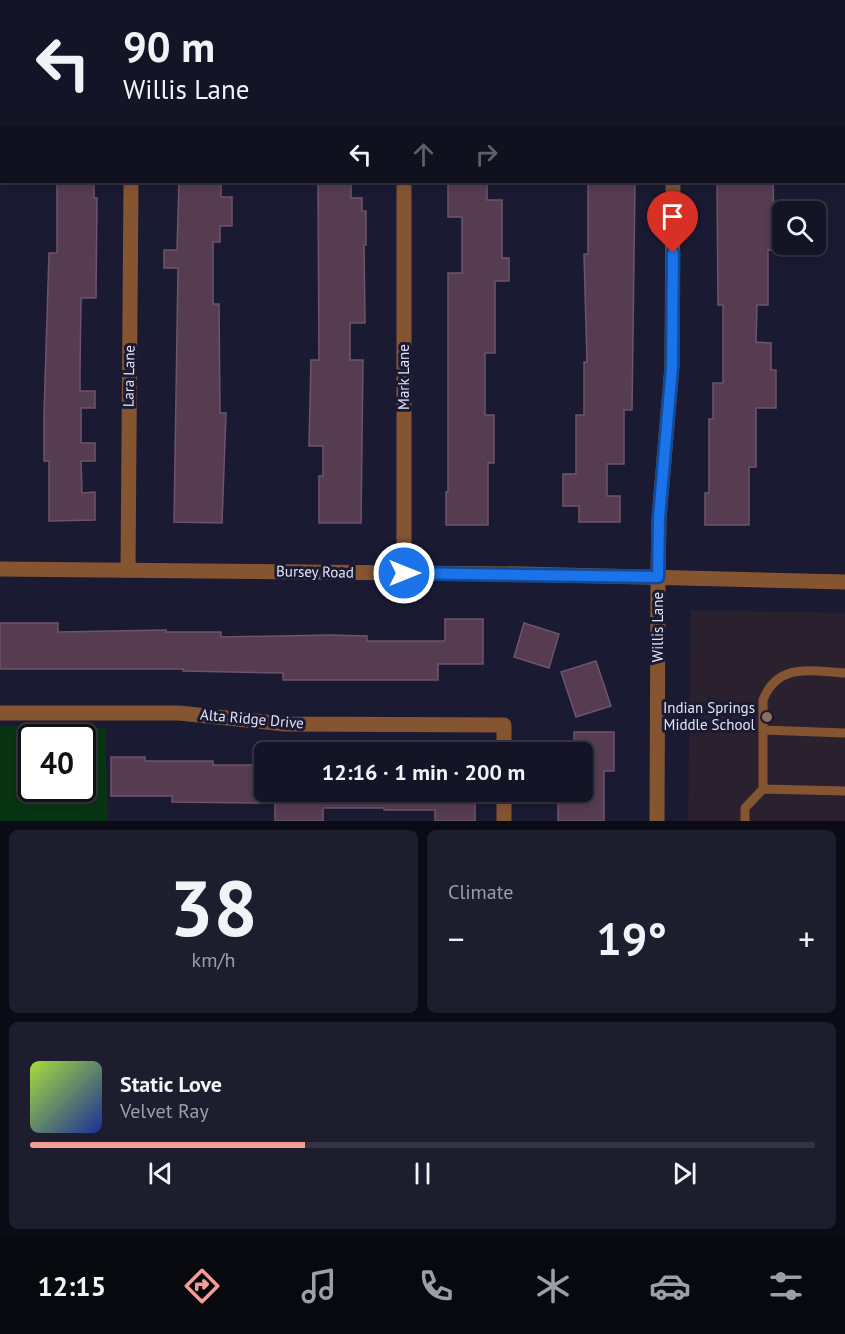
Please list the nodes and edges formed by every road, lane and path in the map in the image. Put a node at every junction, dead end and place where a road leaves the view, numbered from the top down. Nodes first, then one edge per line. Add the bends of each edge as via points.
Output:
1 (131, 183) edge
2 (404, 183) edge
3 (673, 183) edge
4 (0, 569) edge
5 (128, 570) junction
6 (404, 573) junction
7 (658, 577) junction
8 (845, 582) edge
9 (845, 673) edge
10 (0, 713) edge
11 (763, 730) junction
12 (845, 732) edge
13 (504, 742) edge
14 (763, 789) junction
15 (845, 791) edge
16 (504, 802) edge
17 (504, 821) edge
18 (657, 821) edge
19 (745, 821) edge

1 - 5 street, Lara Lane
2 - 6 street, Mark Lane
3 - 7 street, Willis Lane via 672,367
4 - 5 street, Bursey Road
5 - 6 street, Bursey Road
6 - 7 street, Bursey Road
7 - 8 street, Bursey Road
7 - 18 street, Willis Lane
9 - 11 lane via 797,671 779,677 768,687 763,700
10 - 13 street, Alta Ridge Drive via 179,713 285,724 504,725
11 - 12 lane
11 - 14 lane
14 - 15 lane
14 - 19 lane via 746,808
16 - 17 street

